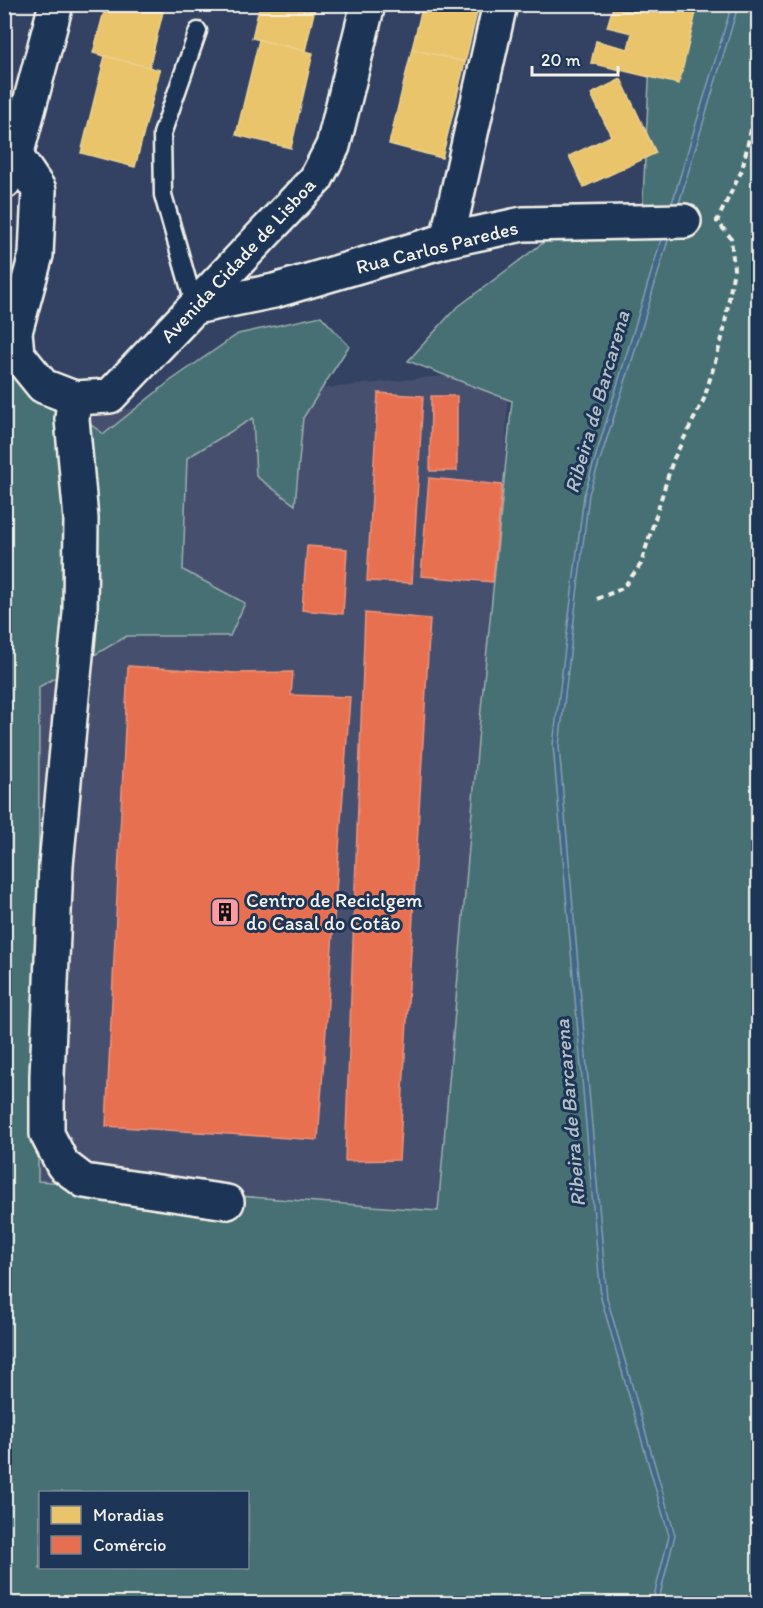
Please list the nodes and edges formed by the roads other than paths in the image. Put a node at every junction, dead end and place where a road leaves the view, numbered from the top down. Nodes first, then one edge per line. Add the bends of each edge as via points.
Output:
1 (56, 4) edge
2 (368, 4) edge
3 (500, 4) edge
4 (198, 31) dead end
5 (10, 169) edge
6 (684, 221) road end
7 (447, 240) junction
8 (195, 308) junction
9 (73, 409) junction
10 (227, 1202) dead end

1 - 5 street
2 - 8 street, Avenida Cidade de Lisboa via 333,146 316,179
3 - 7 street
4 - 8 lane via 162,134 163,195
5 - 9 street via 39,190 36,255 15,332 17,354 43,386
6 - 7 street, Rua Carlos Paredes via 523,224
7 - 8 street, Rua Carlos Paredes via 274,291
8 - 9 street, Avenida Cidade de Lisboa via 110,396
9 - 10 street via 81,519 80,613 56,865 47,1134 63,1164 84,1181

